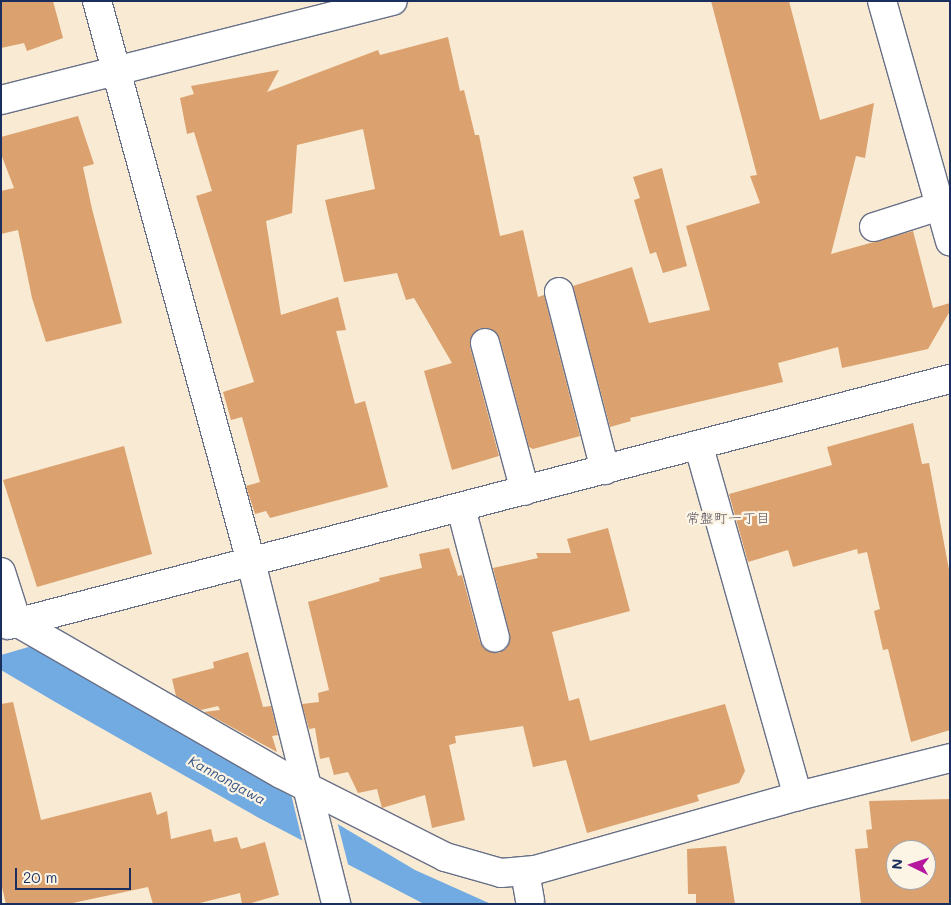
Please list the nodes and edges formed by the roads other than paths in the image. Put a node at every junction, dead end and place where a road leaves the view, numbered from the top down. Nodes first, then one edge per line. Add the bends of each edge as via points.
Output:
1 (97, 1) edge
2 (393, 1) edge
3 (882, 1) edge
4 (116, 70) junction
5 (1, 100) edge
6 (940, 206) junction
7 (874, 227) dead end
8 (950, 242) edge
9 (559, 292) dead end
10 (485, 343) dead end
11 (950, 379) edge
12 (698, 447) junction
13 (605, 470) junction
14 (525, 491) junction
15 (461, 508) junction
16 (251, 562) junction
17 (1, 572) edge
18 (7, 622) edge
19 (495, 638) dead end
20 (950, 758) edge
21 (310, 792) junction
22 (798, 796) junction
23 (525, 872) junction
24 (530, 901) dead end
25 (336, 904) edge

1 - 4 street
2 - 4 street
3 - 6 street
4 - 5 street
4 - 16 street
6 - 7 street
6 - 8 street
9 - 13 street
10 - 14 street
11 - 12 street
12 - 13 street
12 - 22 street
13 - 14 street
14 - 15 street
15 - 16 street
15 - 19 street
16 - 18 street
16 - 21 street
17 - 18 street
18 - 21 street
20 - 22 street
21 - 23 street via 445,857 501,873
21 - 25 street
22 - 23 street
23 - 24 street

